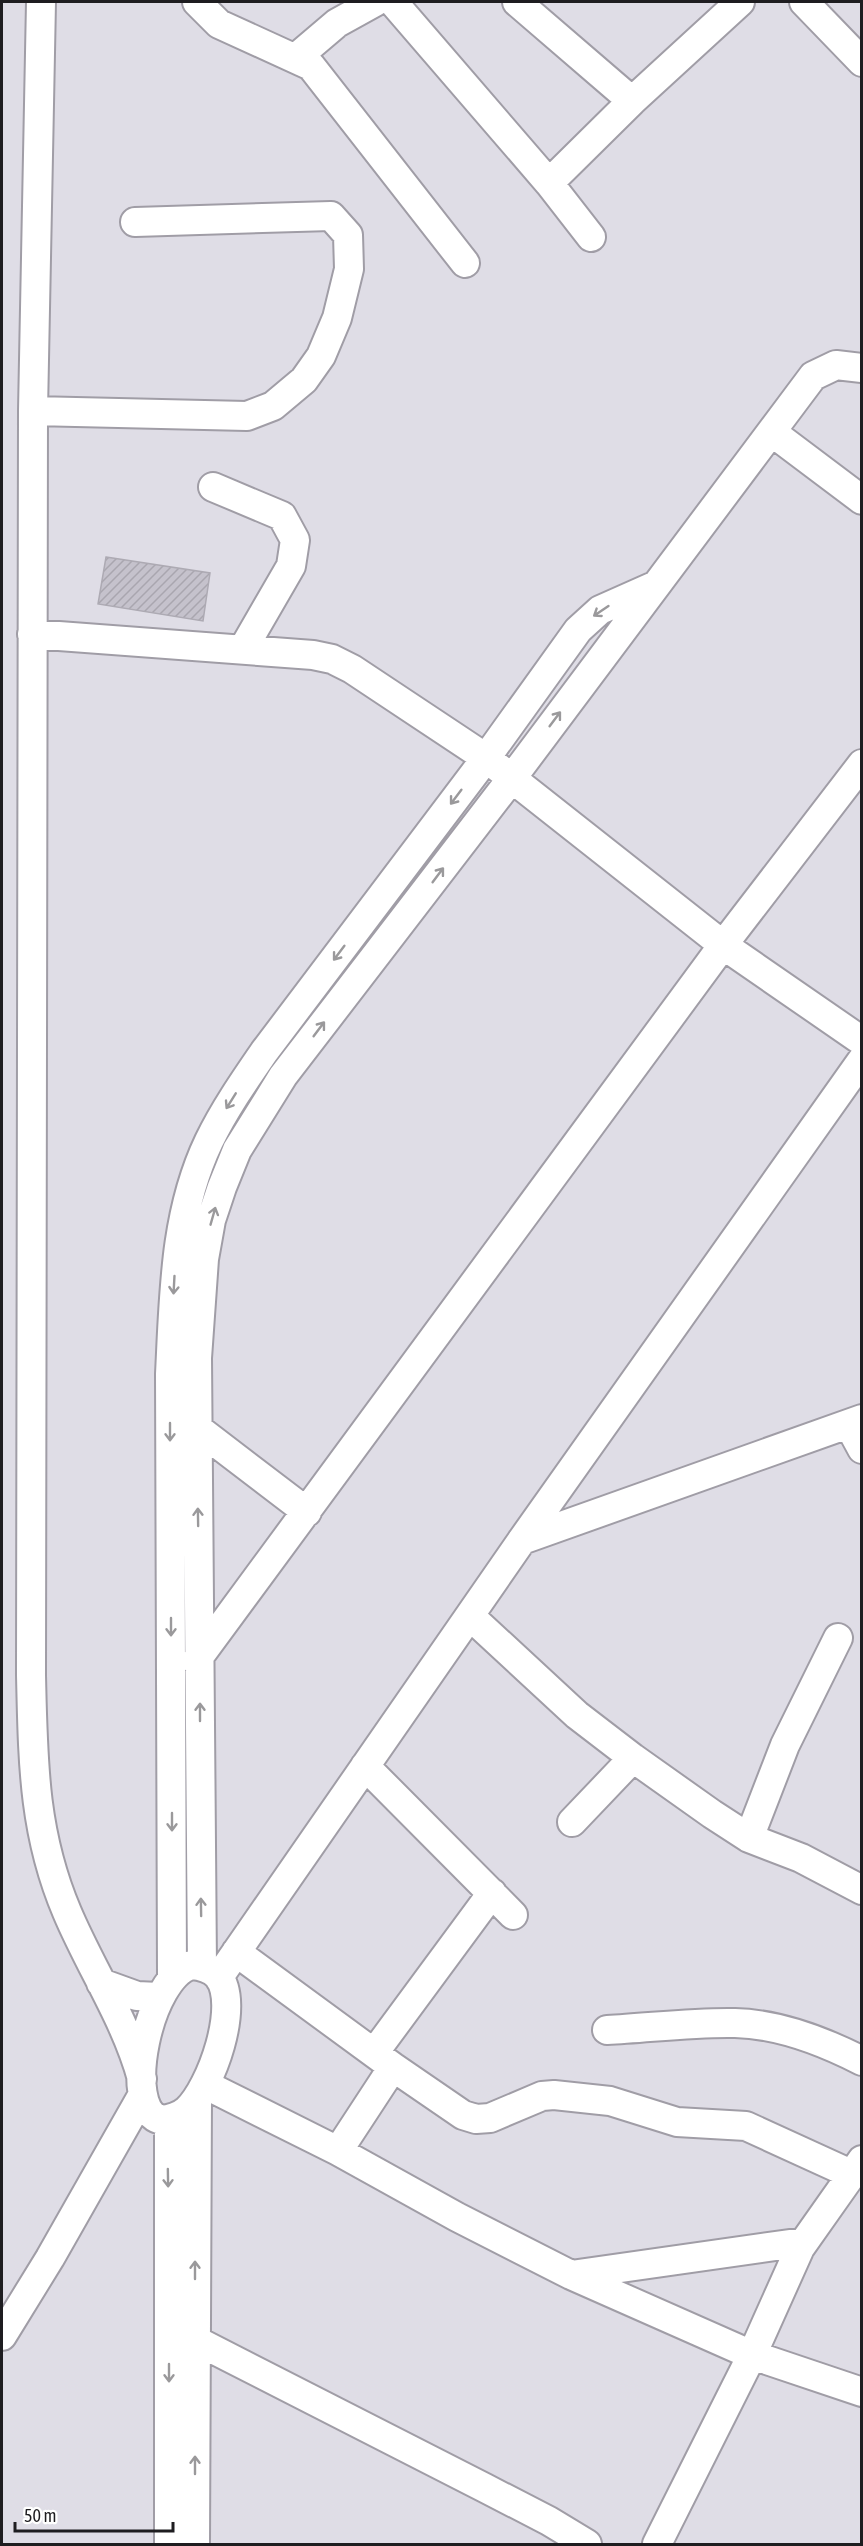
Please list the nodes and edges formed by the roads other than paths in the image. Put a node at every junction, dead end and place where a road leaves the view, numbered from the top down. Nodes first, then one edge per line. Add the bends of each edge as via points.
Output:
1 (41, 2) edge
2 (197, 2) edge
3 (375, 2) edge
4 (393, 2) edge
5 (517, 2) edge
6 (740, 2) edge
7 (804, 2) edge
8 (297, 57) junction
9 (861, 63) edge
10 (632, 101) junction
11 (549, 183) junction
12 (135, 222) dead end
13 (591, 237) dead end
14 (465, 264) dead end
15 (861, 368) edge
16 (33, 411) junction
17 (773, 433) junction
18 (213, 487) dead end
19 (861, 500) edge
20 (654, 586) junction
21 (32, 634) junction
22 (243, 649) junction
23 (486, 758) junction
24 (861, 764) edge
25 (512, 778) junction
26 (723, 945) junction
27 (861, 1041) edge
28 (861, 1060) edge
29 (197, 1428) junction
30 (857, 1431) edge
31 (308, 1512) junction
32 (522, 1540) junction
33 (470, 1616) junction
34 (838, 1638) dead end
35 (200, 1658) junction
36 (171, 1678) junction
37 (633, 1758) junction
38 (365, 1766) junction
39 (572, 1822) dead end
40 (749, 1838) junction
41 (861, 1890) edge
42 (492, 1893) junction
43 (513, 1915) dead end
44 (236, 1952) junction
45 (210, 1972) junction
46 (101, 1983) junction
47 (165, 1987) junction
48 (607, 2030) dead end
49 (384, 2060) junction
50 (861, 2061) edge
51 (142, 2088) junction
52 (201, 2092) junction
53 (168, 2120) junction
54 (338, 2151) junction
55 (856, 2167) edge
56 (804, 2242) junction
57 (571, 2275) junction
58 (2, 2336) edge
59 (195, 2340) junction
60 (752, 2355) junction
61 (861, 2392) edge
62 (169, 2544) edge
63 (195, 2544) edge
64 (587, 2544) edge
65 (657, 2544) edge

1 - 16 street
2 - 8 street via 219,24
3 - 8 street via 337,23
4 - 11 street
5 - 10 street
6 - 10 street
7 - 9 street
8 - 14 street via 311,66 332,91
10 - 11 street
11 - 13 street
12 - 16 street via 331,216 348,236 349,269 337,318 321,356 304,380 273,406 247,416
15 - 17 street via 836,364 813,376
16 - 21 street
17 - 19 street
17 - 20 street
18 - 22 street via 282,516 295,540 291,566
20 -> 23 street via 600,610 578,630
25 -> 20 street
21 - 22 street
21 - 46 street via 30,1675 34,1783 50,1866 66,1911
22 - 23 street via 332,659
23 - 25 street
23 -> 36 street via 264,1052 230,1103 197,1170 174,1277 170,1374
24 - 26 street
25 - 26 street
29 -> 25 street via 204,1259 211,1221 237,1150 283,1076
26 - 27 street
26 - 31 street
28 - 32 street
29 - 31 street
35 -> 29 street
30 - 32 street
31 - 35 street
32 - 33 street
33 - 37 street via 577,1715
33 - 38 street
34 - 40 street via 785,1745
35 - 36 street
45 -> 35 street
36 -> 47 street
37 - 39 street
37 - 40 street
38 - 42 street
38 - 44 street
40 - 41 street via 801,1858
42 - 43 street
42 - 49 street
44 - 45 street
44 - 49 street
45 - 47 street via 183,1967
45 - 52 street via 225,2004 224,2022 217,2058
46 - 47 street via 137,1996
46 - 51 street via 129,2040
47 - 51 street via 147,2034
48 - 50 street via 735,2023 782,2029
49 - 54 street
49 - 55 street via 451,2108 476,2119 490,2118 542,2096 610,2101 676,2122 746,2127
51 - 53 street via 152,2116
51 - 58 street via 50,2258
52 - 53 street via 186,2112
52 - 54 street
59 -> 52 street
53 -> 62 street
54 - 57 street
55 - 56 street
56 - 57 street
56 - 60 street
57 - 60 street
63 -> 59 street
59 - 64 street
60 - 61 street
60 - 65 street

